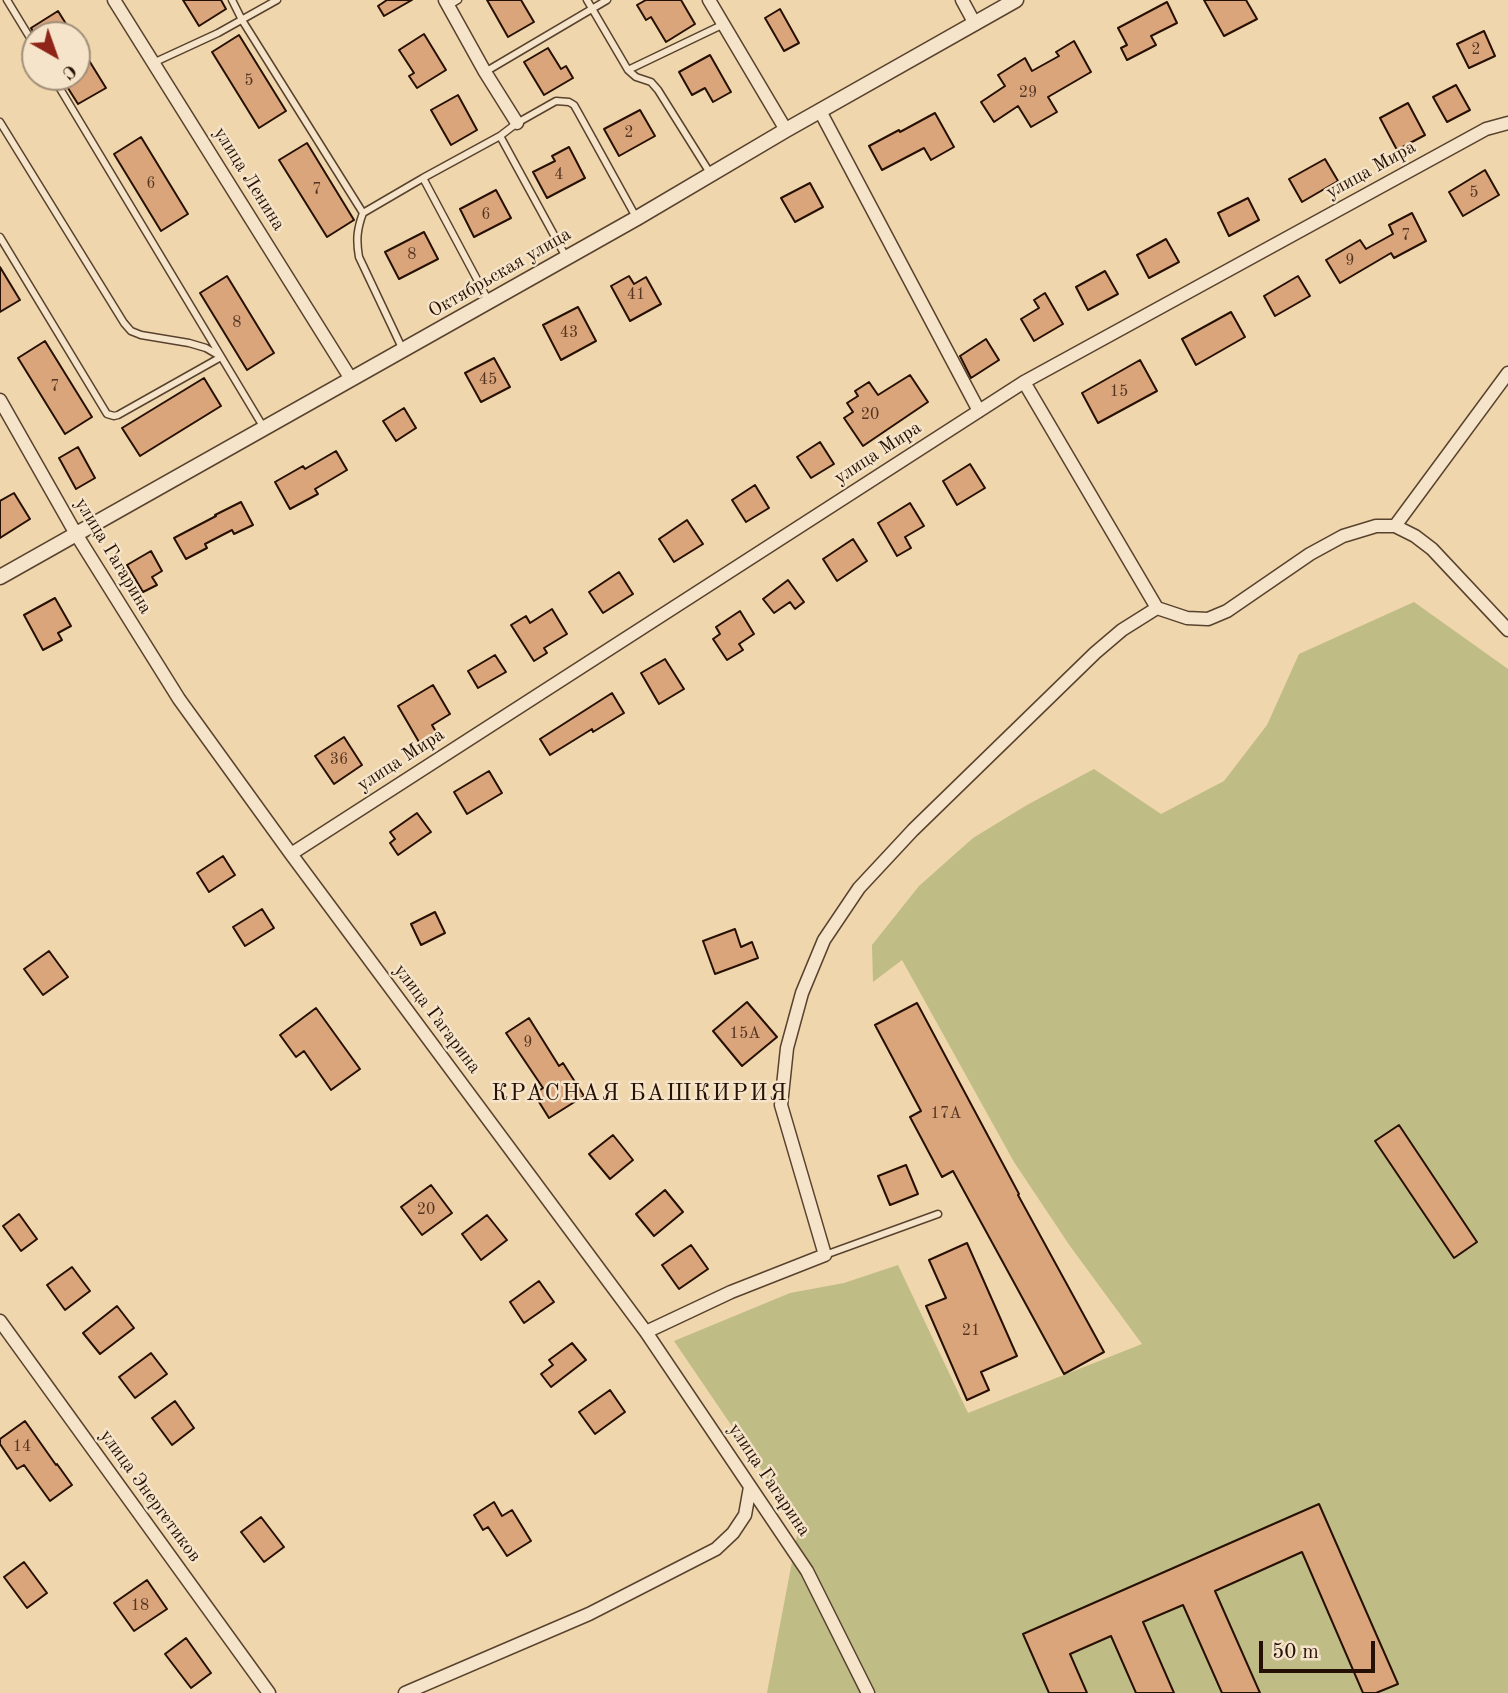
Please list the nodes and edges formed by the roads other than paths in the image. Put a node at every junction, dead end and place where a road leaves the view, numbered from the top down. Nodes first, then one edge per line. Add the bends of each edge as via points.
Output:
1 (7, 0) edge
2 (114, 0) edge
3 (232, 0) edge
4 (278, 0) edge
5 (587, 0) edge
6 (607, 0) edge
7 (709, 0) edge
8 (962, 0) edge
9 (1016, 0) edge
10 (450, 2) edge
11 (591, 8) junction
12 (242, 20) junction
13 (21, 23) edge
14 (724, 24) junction
15 (975, 24) junction
16 (153, 63) junction
17 (628, 70) junction
18 (485, 72) junction
19 (61, 91) edge
20 (820, 111) junction
21 (0, 122) edge
22 (1508, 122) edge
23 (517, 123) junction
24 (786, 130) junction
25 (500, 136) junction
26 (711, 174) junction
27 (424, 178) junction
28 (363, 214) junction
29 (637, 218) junction
30 (0, 237) edge
31 (566, 257) junction
32 (489, 302) junction
33 (403, 350) junction
34 (221, 357) junction
35 (1508, 373) edge
36 (351, 379) junction
37 (1024, 382) junction
38 (0, 400) edge
39 (979, 411) junction
40 (264, 428) junction
41 (1395, 526) junction
42 (76, 534) junction
43 (0, 577) edge
44 (1157, 608) junction
45 (1508, 630) edge
46 (291, 854) junction
47 (938, 1214) dead end
48 (825, 1255) junction
49 (0, 1321) edge
50 (646, 1332) junction
51 (750, 1486) junction
52 (269, 1693) edge
53 (405, 1693) edge
54 (869, 1693) edge

1 - 13 lane
2 - 16 street, улица Ленина
3 - 12 lane
4 - 12 lane
5 - 11 lane
6 - 11 lane
7 - 14 street
8 - 15 street
9 - 15 street, Октябрьская улица
10 - 18 street
11 - 17 lane
11 - 18 lane
12 - 16 lane
12 - 28 lane
14 - 17 lane
14 - 24 street
15 - 20 street, Октябрьская улица
16 - 36 street, улица Ленина
17 - 26 lane via 659,90
18 - 23 street
19 - 34 lane
20 - 24 street, Октябрьская улица
20 - 39 street
21 - 34 lane via 131,331 189,343
22 - 37 street, улица Мира via 1486,129
23 - 25 lane
23 - 29 lane via 556,101 573,105
24 - 26 street, Октябрьская улица
25 - 27 lane
25 - 31 lane
26 - 29 street, Октябрьская улица
27 - 28 lane
27 - 32 lane
28 - 33 lane via 356,241 359,257
29 - 31 street, Октябрьская улица
30 - 34 lane via 107,414 118,415
31 - 32 street, Октябрьская улица
32 - 33 street, Октябрьская улица
33 - 36 street, Октябрьская улица
34 - 40 lane
35 - 41 street
36 - 40 street, Октябрьская улица
37 - 39 street, улица Мира
37 - 44 street
38 - 42 street, улица Гагарина
39 - 46 street, улица Мира
40 - 42 street, Октябрьская улица
41 - 44 street via 1376,526 1343,536 1208,619
41 - 45 street via 1432,549
42 - 43 street, Октябрьская улица
42 - 46 street, улица Гагарина via 179,699
44 - 48 street via 1096,653 913,831 859,888 824,940 802,993 787,1048 781,1105
46 - 50 street, улица Гагарина
47 - 48 lane
48 - 50 street
49 - 52 street, улица Энергетиков
50 - 51 street, улица Гагарина
51 - 53 street via 745,1515 716,1549 589,1614
51 - 54 street, улица Гагарина via 807,1571

